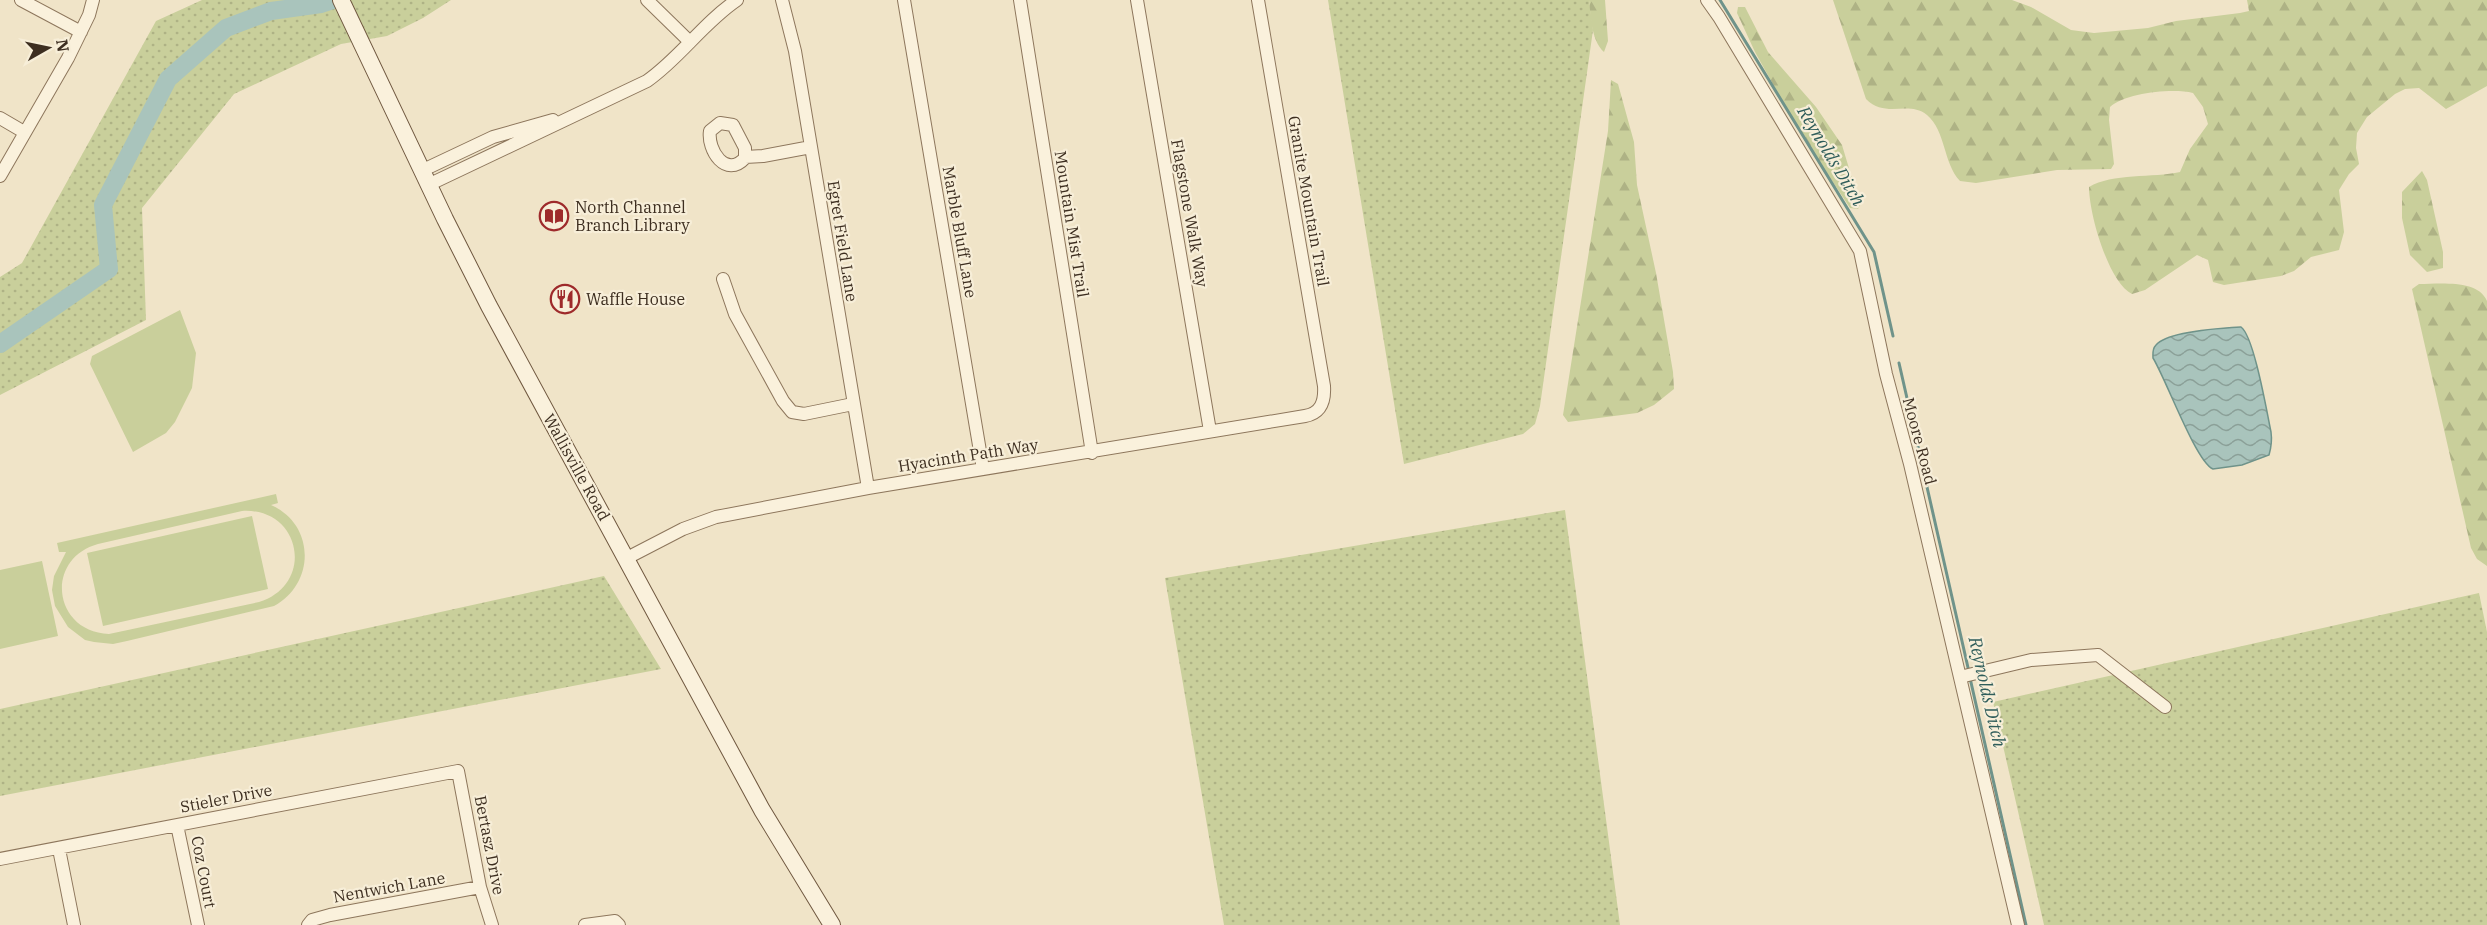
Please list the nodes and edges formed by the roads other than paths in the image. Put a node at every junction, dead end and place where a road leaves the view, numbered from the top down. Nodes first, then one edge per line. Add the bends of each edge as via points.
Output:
1 (21, 0) edge
2 (93, 0) edge
3 (341, 0) edge
4 (647, 0) edge
5 (737, 0) edge
6 (782, 0) edge
7 (904, 0) edge
8 (1020, 0) edge
9 (1137, 0) edge
10 (1258, 0) edge
11 (1707, 0) edge
12 (81, 32) junction
13 (690, 42) junction
14 (0, 118) edge
15 (24, 132) junction
16 (811, 147) junction
17 (745, 157) dead end
18 (0, 176) edge
19 (425, 178) junction
20 (723, 279) dead end
21 (853, 404) junction
22 (1321, 407) joint
23 (1210, 431) junction
24 (1092, 453) junction
25 (983, 469) junction
26 (868, 488) junction
27 (627, 558) junction
28 (1960, 677) junction
29 (2165, 707) dead end
30 (458, 771) joint
31 (177, 825) junction
32 (59, 849) junction
33 (0, 859) edge
34 (480, 888) junction
35 (617, 923) edge
36 (74, 925) edge
37 (198, 925) edge
38 (308, 925) edge
39 (492, 925) edge
40 (585, 925) edge
41 (832, 925) edge
42 (2018, 925) edge

1 - 12 street
2 - 12 street
3 - 19 main road, Wallisville Road
4 - 13 street
5 - 13 street
6 - 16 street, Egret Field Lane
7 - 25 street, Marble Bluff Lane
8 - 24 street, Mountain Mist Trail
9 - 23 street, Flagstone Walk Way
10 - 22 street, Granite Mountain Trail via 1324,386
11 - 28 street, Moore Road via 1860,251
12 - 15 street
13 - 19 street via 647,81 569,117 493,137
14 - 15 street
15 - 18 street
16 - 17 street
16 - 21 street, Egret Field Lane
19 - 27 main road, Wallisville Road via 489,306
20 - 21 street via 735,314 792,412 804,414
21 - 26 street, Egret Field Lane
22 - 23 street, Hyacinth Path Way via 1305,416
23 - 24 street, Hyacinth Path Way
24 - 25 street, Hyacinth Path Way
25 - 26 street, Hyacinth Path Way
26 - 27 street, Hyacinth Path Way via 709,519
27 - 41 main road, Wallisville Road via 762,810
28 - 29 street via 2031,660 2098,655
28 - 42 street, Moore Road
30 - 31 street, Stieler Drive
30 - 34 street, Bertasz Drive
31 - 32 street, Stieler Drive
31 - 37 street, Coz Court
32 - 33 street, Stieler Drive
32 - 36 street
34 - 38 street, Nentwich Lane via 330,915
34 - 39 street, Bertasz Drive
35 - 40 street

